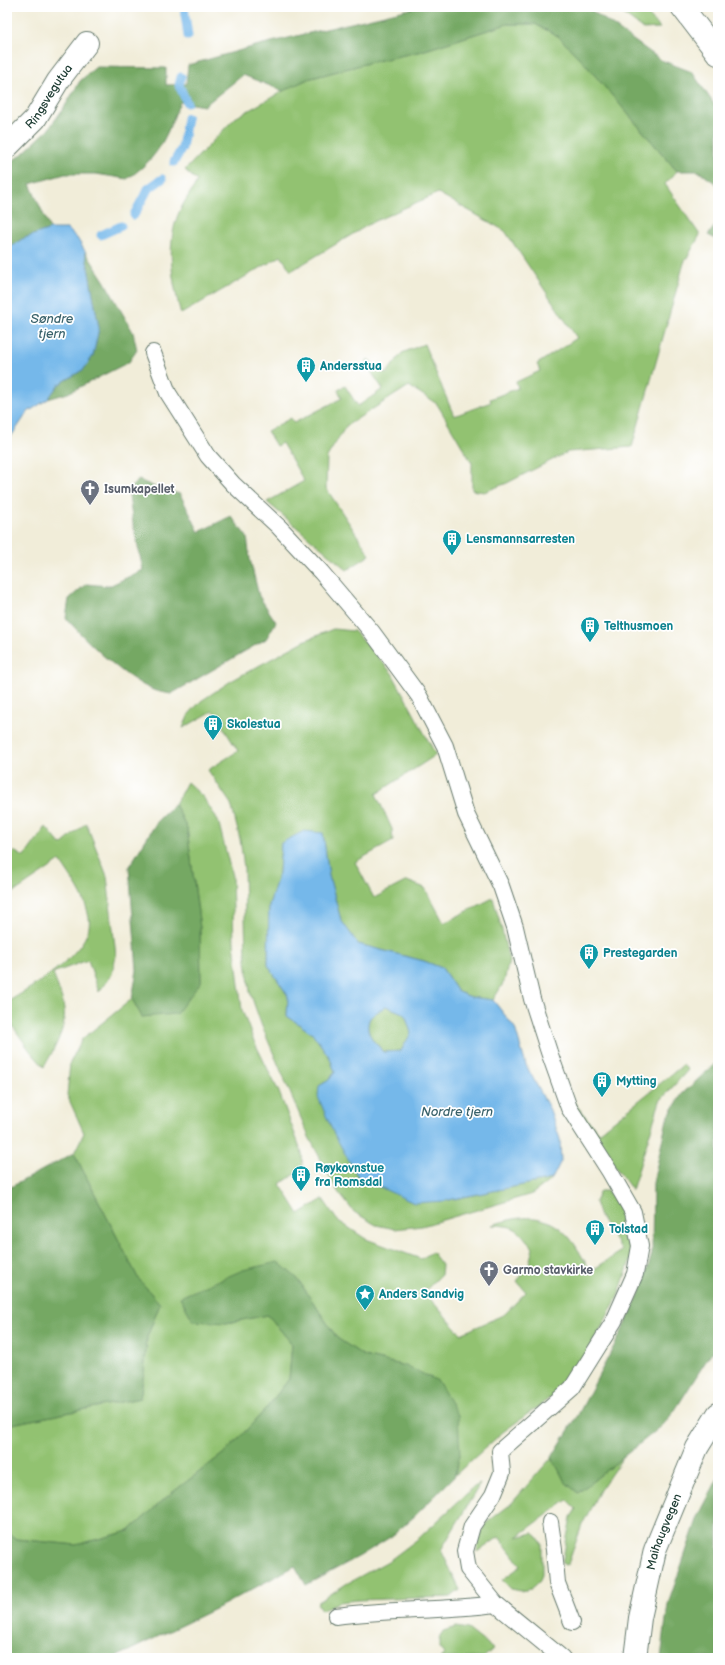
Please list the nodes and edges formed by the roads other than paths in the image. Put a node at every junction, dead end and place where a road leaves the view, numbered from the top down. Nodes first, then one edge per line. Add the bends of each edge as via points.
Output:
1 (682, 7) edge
2 (87, 43) dead end
3 (718, 54) edge
4 (7, 147) edge
5 (153, 353) dead end
6 (718, 1414) edge
7 (550, 1522) dead end
8 (496, 1604) junction
9 (336, 1616) dead end
10 (572, 1622) dead end
11 (562, 1658) edge
12 (635, 1658) edge

1 - 3 street
2 - 4 street, Ringsvegutua via 58,81 34,119
5 - 8 lane via 168,392 208,456 321,572 372,632 419,696 445,746 466,814 501,886 515,927 548,1052 569,1108 633,1212 640,1246 635,1274 614,1321 572,1388 500,1451 502,1473 493,1494 472,1526 465,1551 468,1568
6 - 12 street, Maihaugvegen via 697,1448 655,1550 640,1618
7 - 10 lane via 557,1583
8 - 9 lane
8 - 11 lane

